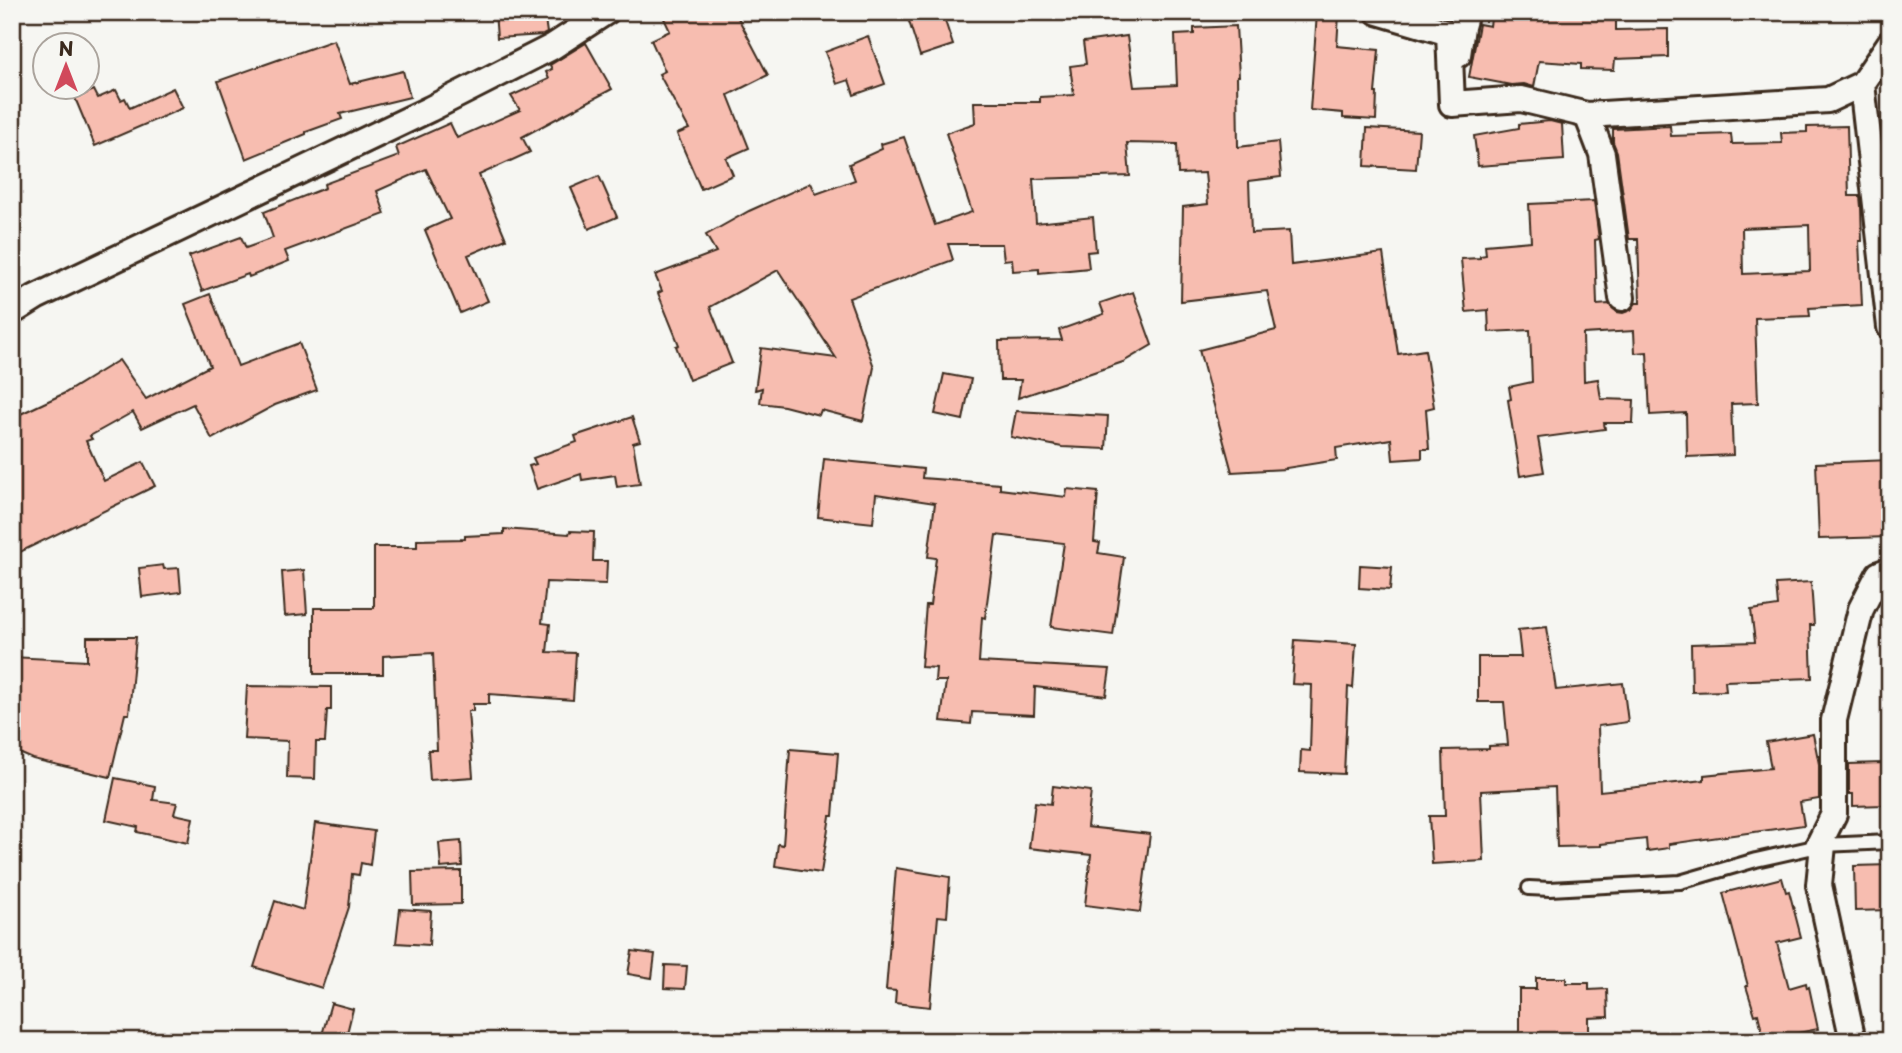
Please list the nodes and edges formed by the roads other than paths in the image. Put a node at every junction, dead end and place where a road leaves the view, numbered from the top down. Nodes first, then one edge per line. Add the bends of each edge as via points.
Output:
1 (606, 12) edge
2 (1378, 12) edge
3 (1466, 12) edge
4 (1890, 43) edge
5 (1862, 85) junction
6 (1452, 104) junction
7 (1587, 116) junction
8 (1622, 298) dead end
9 (12, 312) edge
10 (1890, 327) edge
11 (1890, 570) edge
12 (1890, 842) edge
13 (1821, 845) junction
14 (1528, 888) dead end
15 (1853, 1041) edge

1 - 9 street via 552,47 430,109
2 - 6 street via 1449,33
3 - 6 street
4 - 5 street
5 - 7 street via 1828,100
5 - 10 street
6 - 7 street via 1521,99
7 - 8 street via 1602,154
11 - 13 street via 1879,574 1861,609 1834,720 1834,814
12 - 13 lane
13 - 14 lane via 1680,882
13 - 15 street via 1819,885

